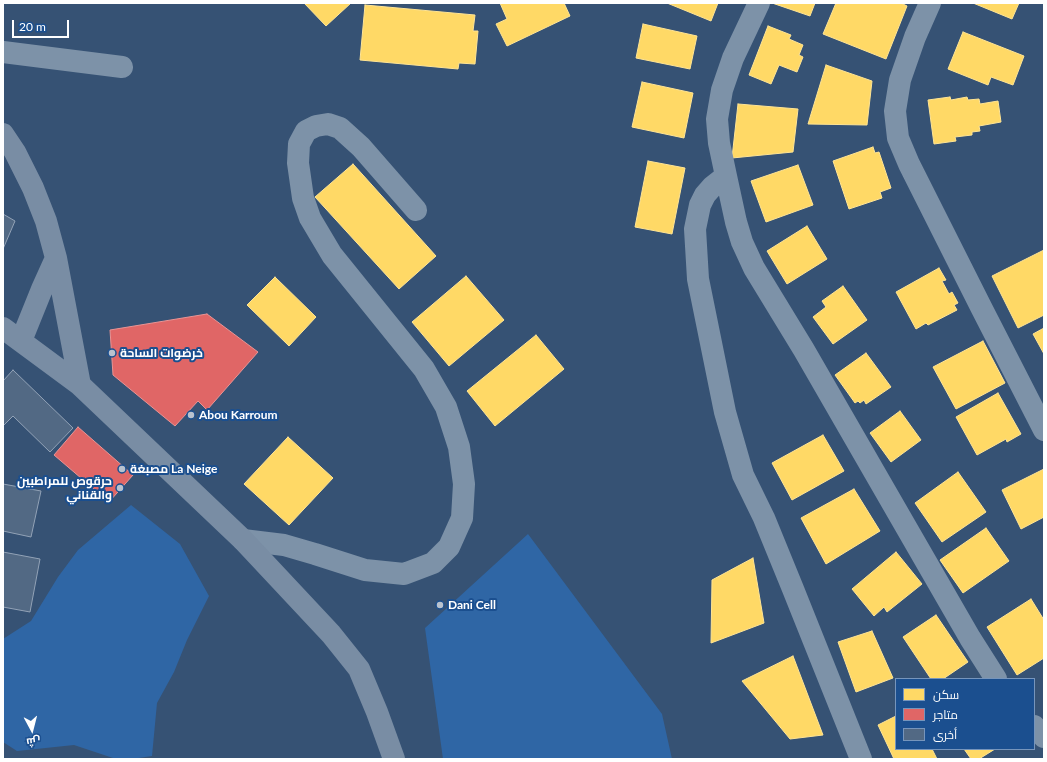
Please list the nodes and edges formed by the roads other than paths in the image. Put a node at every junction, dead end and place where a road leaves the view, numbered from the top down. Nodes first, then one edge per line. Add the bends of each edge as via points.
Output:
1 (758, 3) edge
2 (930, 3) edge
3 (3, 52) edge
4 (122, 67) dead end
5 (3, 134) edge
6 (726, 176) junction
7 (416, 210) dead end
8 (56, 258) junction
9 (3, 328) edge
10 (21, 341) junction
11 (80, 385) junction
12 (1044, 430) edge
13 (243, 540) junction
14 (995, 678) edge
15 (1035, 727) edge
16 (1044, 736) edge
17 (394, 759) edge
18 (861, 759) edge

1 - 6 street via 733,58 722,90 718,119 719,143
2 - 12 street via 900,80 895,111 898,138
3 - 4 street
5 - 8 main road via 33,188 46,221
6 - 14 street via 742,242 754,268
6 - 18 street via 705,195 695,229 698,279 725,412 744,475 764,518
7 - 13 street via 361,147 340,128 328,124 306,131 300,144 298,163 303,198 310,218 332,255 424,370 446,407 459,446 464,484 462,518 449,547 434,564 404,574 365,570 284,545
8 - 10 main road
8 - 11 main road
9 - 10 main road
10 - 11 main road
11 - 13 main road
13 - 17 main road via 331,634 359,669
15 - 16 street

